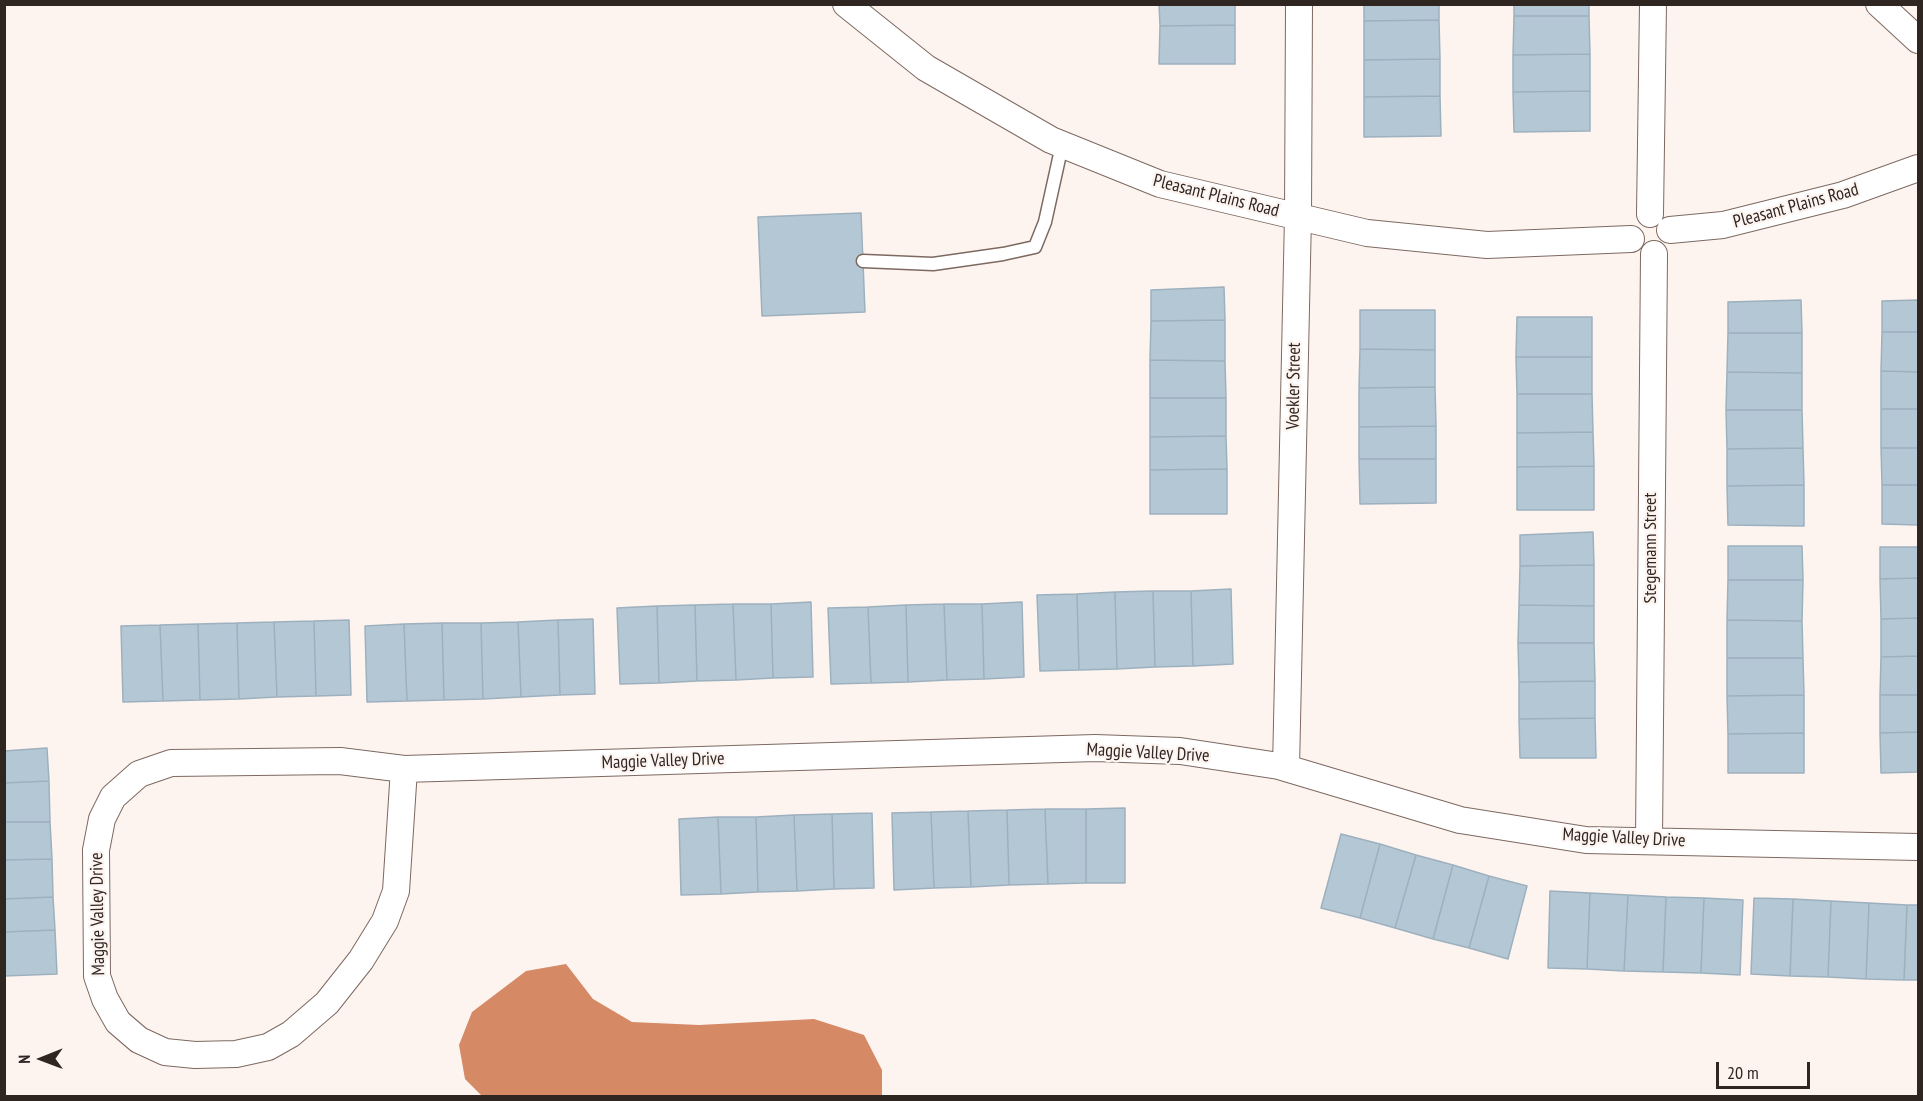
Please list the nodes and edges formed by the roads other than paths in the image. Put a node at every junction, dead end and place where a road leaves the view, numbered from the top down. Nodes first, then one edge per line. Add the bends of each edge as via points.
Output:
1 (846, 4) edge
2 (1299, 4) edge
3 (1653, 4) edge
4 (1879, 4) edge
5 (1918, 40) edge
6 (1062, 145) junction
7 (1918, 168) edge
8 (1650, 214) junction
9 (1298, 216) junction
10 (1670, 230) junction
11 (1631, 239) junction
12 (1654, 254) junction
13 (863, 261) dead end
14 (404, 768) junction
15 (1286, 768) junction
16 (1649, 841) junction
17 (1918, 848) edge

1 - 6 street, Pleasant Plains Road via 926,68
2 - 9 street, Voekler Street
3 - 8 street
4 - 5 street
6 - 9 street, Pleasant Plains Road via 1160,184
6 - 13 lane via 1045,222 1035,247 933,264
7 - 10 street, Pleasant Plains Road via 1843,195 1723,225
8 - 10 street via 1662,219
8 - 11 street via 1633,225
9 - 11 street, Pleasant Plains Road via 1367,232 1487,245
9 - 15 street, Voekler Street
10 - 12 street via 1668,244
11 - 12 street via 1637,250
12 - 16 street, Stegemann Street
14 - 14 street, Maggie Valley Drive via 340,761 171,763 139,774 113,797 102,819 96,850 97,976 118,1022 139,1040 165,1052 236,1054 268,1047 291,1034 327,1003 361,960 385,921 396,891
14 - 15 street, Maggie Valley Drive via 1095,748 1180,751
15 - 16 street, Maggie Valley Drive via 1460,820 1586,840
16 - 17 street, Maggie Valley Drive

